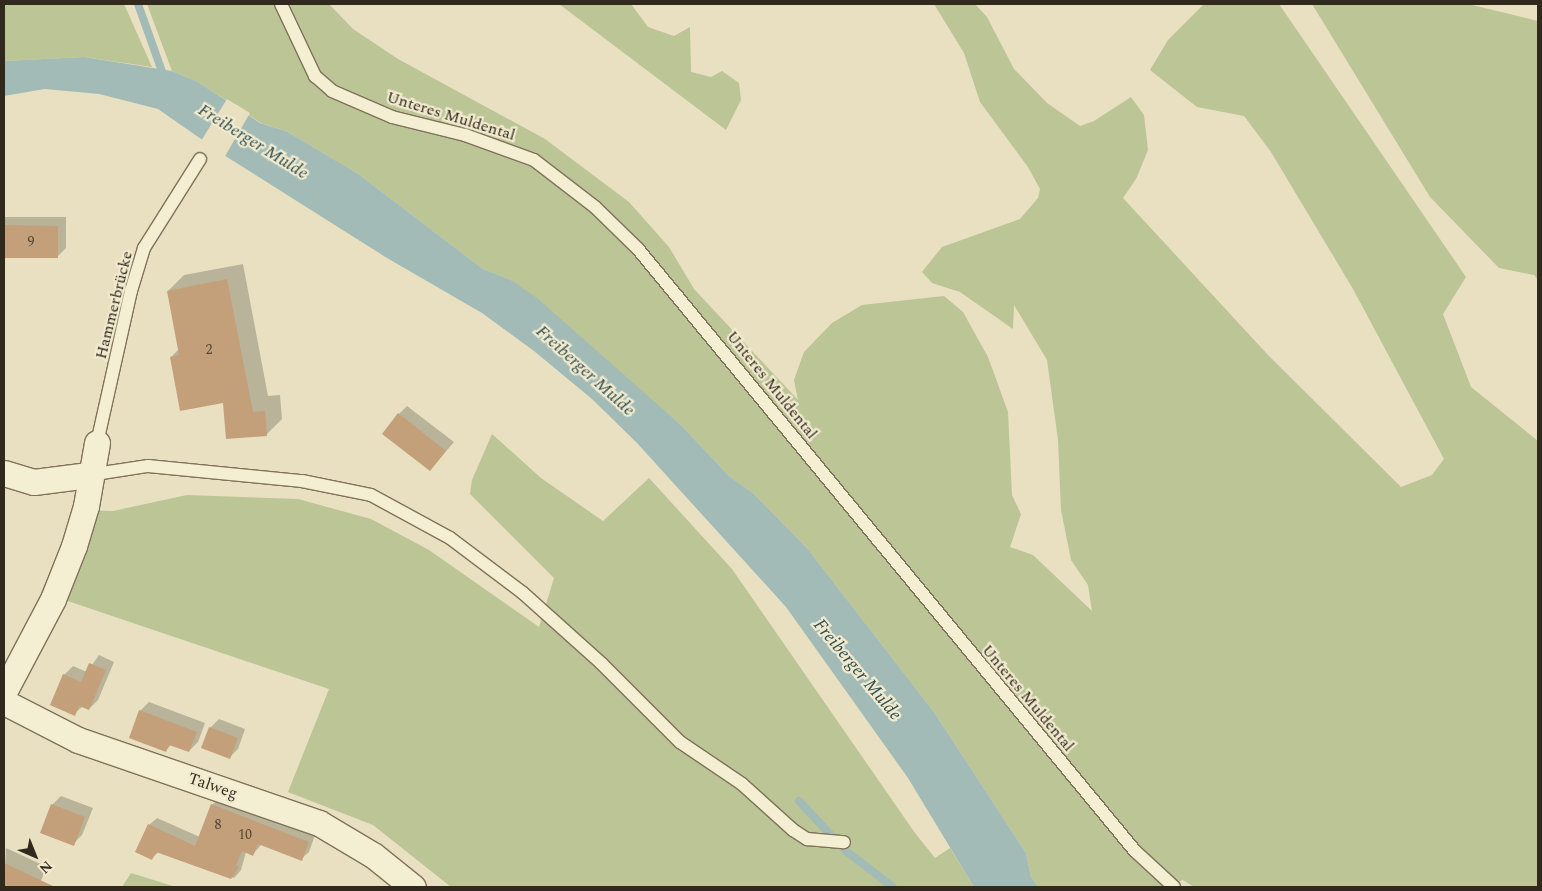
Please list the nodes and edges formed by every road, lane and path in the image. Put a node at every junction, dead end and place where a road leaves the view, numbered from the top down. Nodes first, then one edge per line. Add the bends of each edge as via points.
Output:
1 (281, 4) edge
2 (200, 159) dead end
3 (97, 442) joint
4 (4, 473) edge
5 (89, 475) junction
6 (4, 692) edge
7 (4, 702) edge
8 (844, 842) dead end
9 (413, 887) edge
10 (1174, 887) edge

1 - 10 lane, Unteres Muldental via 315,76 332,91 392,117 465,135 534,160 595,207 638,249 1135,851
2 - 3 lane, Hammerbrücke via 144,248 131,291
3 - 5 street
4 - 5 street via 34,482
5 - 6 street via 86,506 74,546 53,599
5 - 8 lane via 148,466 302,481 371,495 450,538 523,593 601,663 680,742 742,784 793,830 807,839
7 - 9 street, Talweg via 78,740 319,823 373,855

